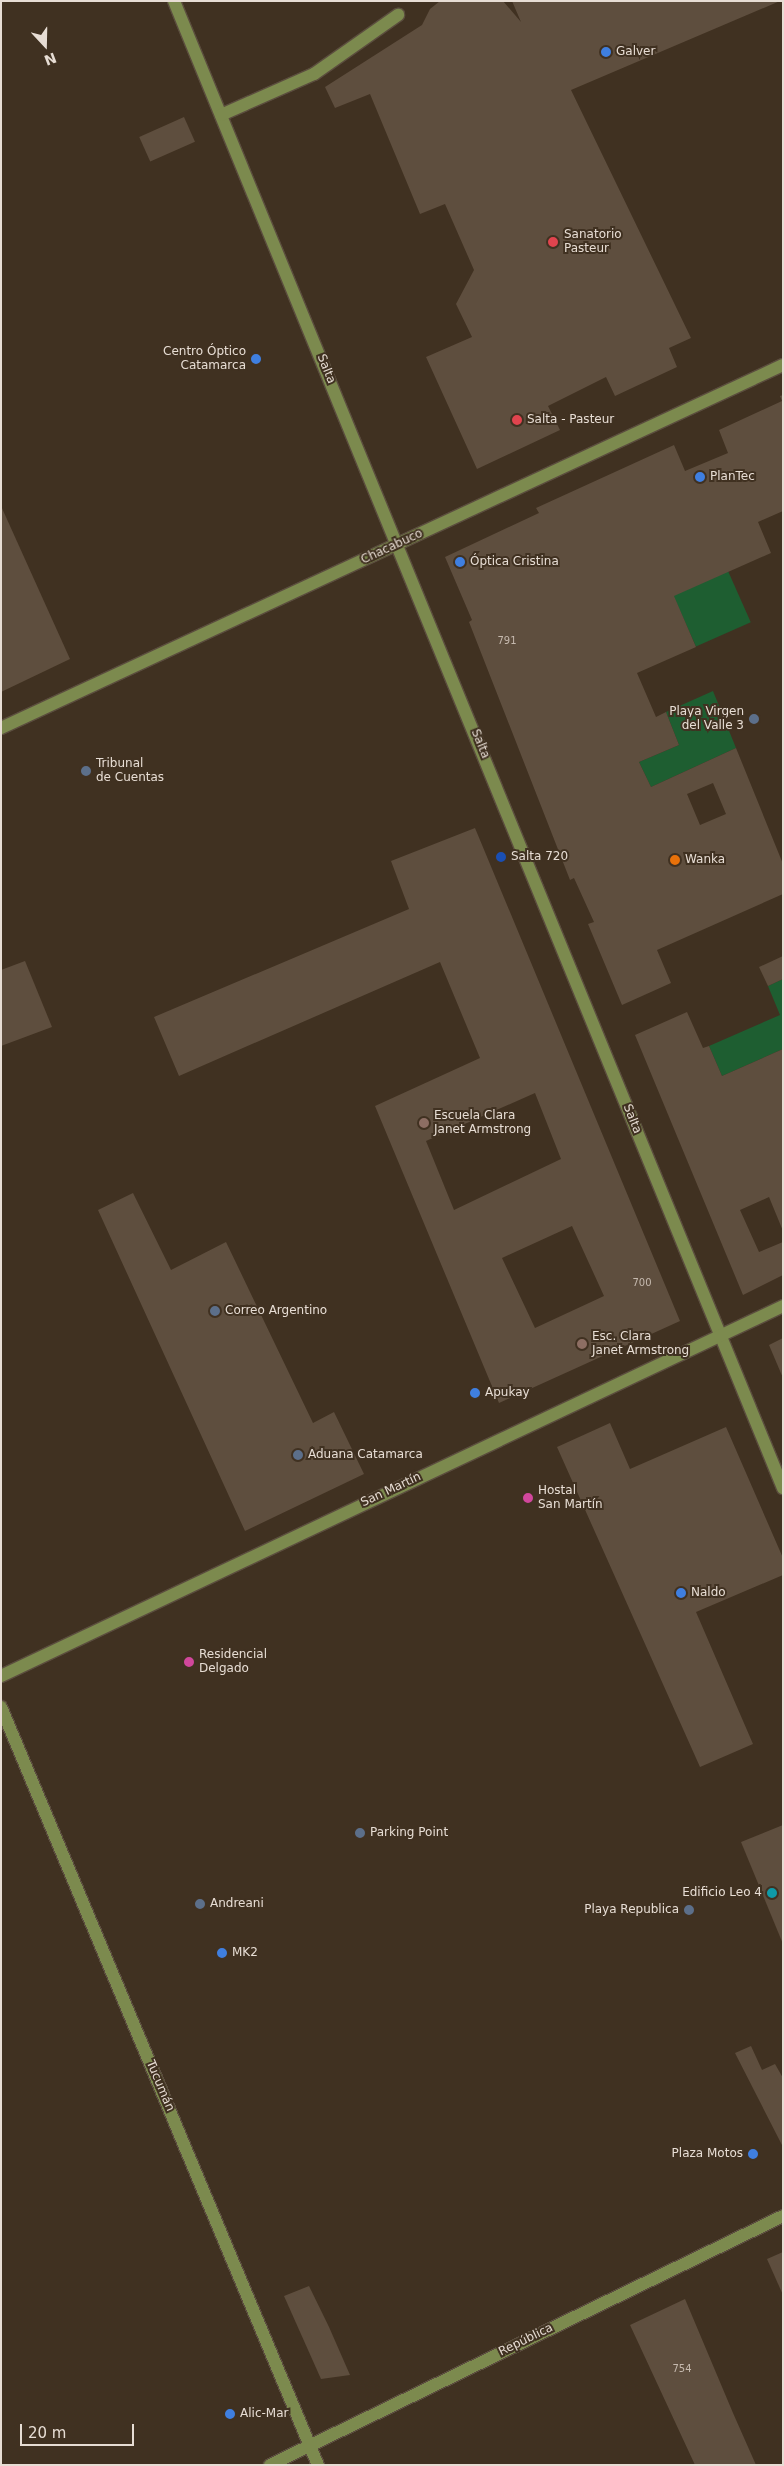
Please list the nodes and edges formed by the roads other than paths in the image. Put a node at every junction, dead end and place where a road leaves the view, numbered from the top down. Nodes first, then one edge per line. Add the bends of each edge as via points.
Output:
1 (174, 1) edge
2 (398, 15) dead end
3 (220, 115) junction
4 (783, 365) edge
5 (398, 544) junction
6 (1, 728) edge
7 (783, 1306) edge
8 (719, 1337) junction
9 (783, 1488) edge
10 (1, 1676) edge
11 (1, 1707) edge
12 (783, 2216) edge
13 (310, 2445) junction
14 (270, 2465) edge
15 (318, 2465) edge

1 - 3 street, Salta
2 - 3 street via 314,74
3 - 5 street, Salta
4 - 5 street, Chacabuco
5 - 6 street, Chacabuco
5 - 8 street, Salta
7 - 8 street, San Martín
8 - 9 street, Salta
8 - 10 street, San Martín
11 - 13 street, Tucumán
12 - 13 street, República
13 - 14 street, República
13 - 15 street, Tucumán

